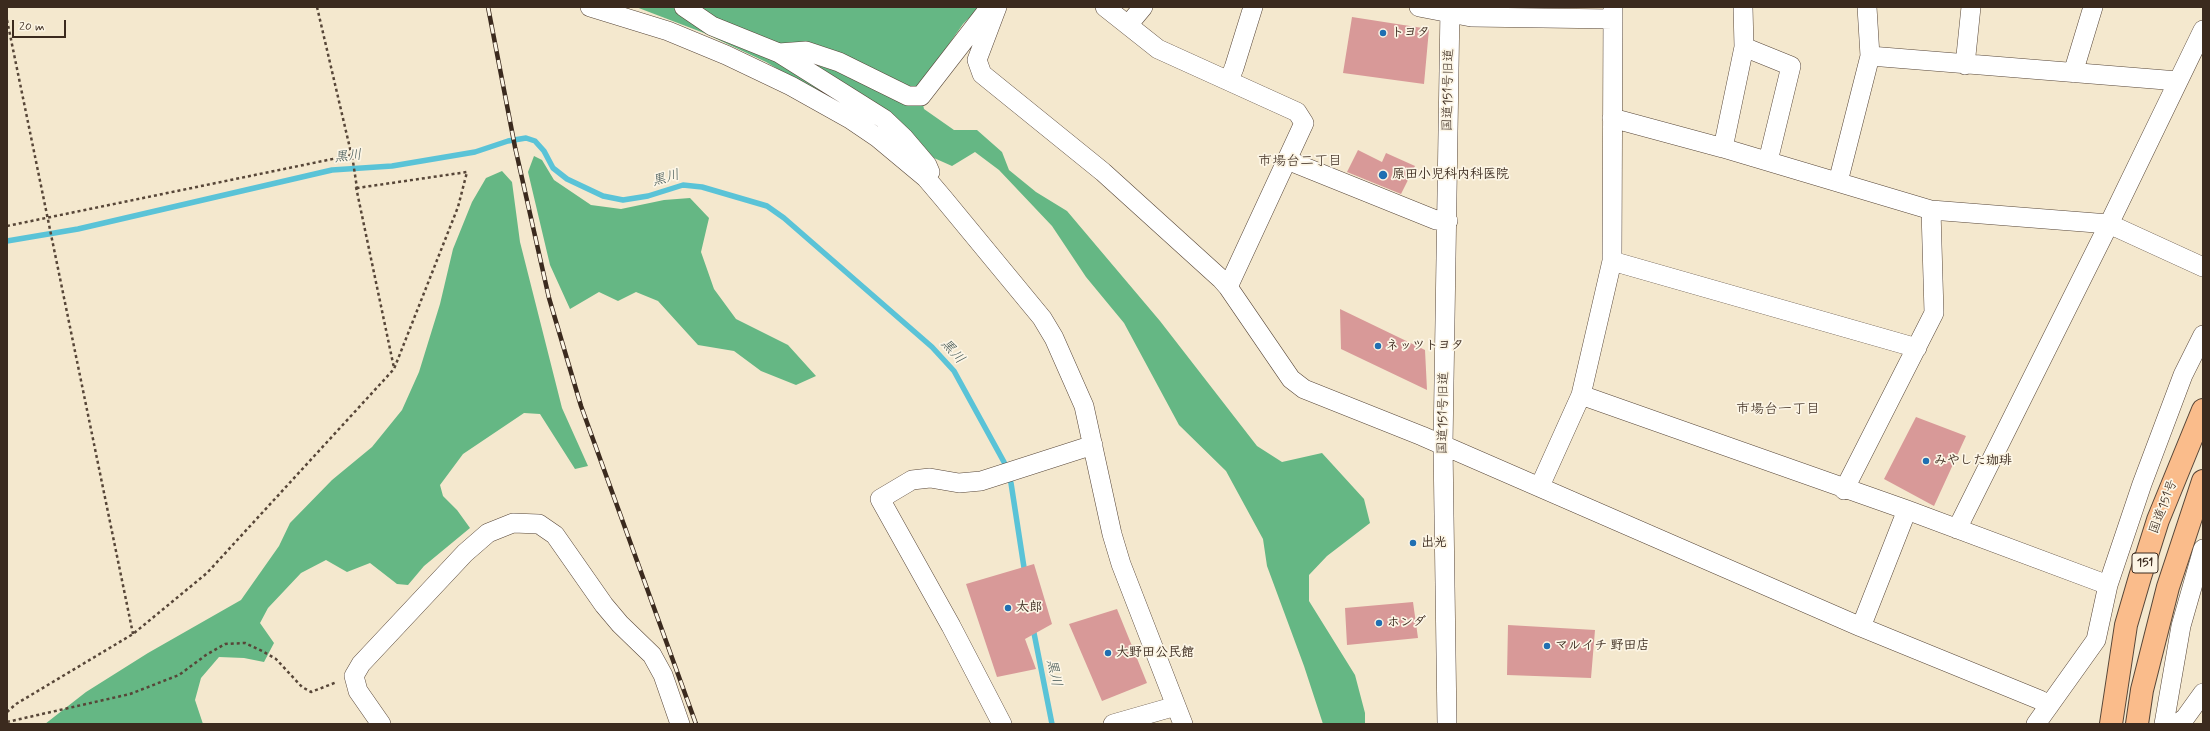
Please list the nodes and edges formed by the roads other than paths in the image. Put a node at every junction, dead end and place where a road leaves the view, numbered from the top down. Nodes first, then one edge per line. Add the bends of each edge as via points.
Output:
1 (590, 7) edge
2 (684, 7) edge
3 (990, 7) edge
4 (997, 7) edge
5 (1105, 7) edge
6 (1143, 7) edge
7 (1253, 7) edge
8 (1419, 7) edge
9 (1743, 7) edge
10 (1867, 7) edge
11 (1971, 7) edge
12 (2093, 7) edge
13 (1450, 10) edge
14 (1613, 13) edge
15 (1128, 25) junction
16 (2203, 30) edge
17 (1744, 47) junction
18 (779, 53) junction
19 (1870, 56) junction
20 (1965, 65) junction
21 (2073, 73) junction
22 (1229, 80) junction
23 (2178, 81) junction
24 (1612, 118) junction
25 (1723, 148) junction
26 (1287, 160) junction
27 (1768, 161) junction
28 (926, 178) junction
29 (1838, 182) junction
30 (1932, 210) junction
31 (1448, 221) junction
32 (2109, 224) junction
33 (1612, 260) junction
34 (2203, 267) edge
35 (1228, 287) junction
36 (2203, 335) edge
37 (1917, 348) junction
38 (1581, 395) junction
39 (2203, 410) edge
40 (1093, 445) junction
41 (1443, 445) junction
42 (2203, 481) edge
43 (1540, 486) junction
44 (1844, 490) junction
45 (1907, 510) junction
46 (1957, 529) junction
47 (2203, 549) edge
48 (2108, 585) junction
49 (1861, 627) junction
50 (2203, 693) edge
51 (1176, 706) junction
52 (2049, 706) junction
53 (381, 724) edge
54 (680, 724) edge
55 (1002, 724) edge
56 (1113, 724) edge
57 (1183, 724) edge
58 (1446, 724) edge
59 (2036, 724) edge
60 (2111, 724) edge
61 (2137, 724) edge
62 (2164, 724) edge
63 (2177, 724) edge

1 - 28 street via 668,31 791,86 850,119
2 - 18 street via 712,26
3 - 18 street via 921,96 908,96 839,62 806,51
4 - 35 street via 977,60 982,74 1103,172
5 - 15 street
6 - 15 street
7 - 22 street
8 - 13 street
9 - 17 street
10 - 19 street
11 - 20 street
12 - 21 street
13 - 14 street via 1471,17
13 - 31 street, 国道151号旧道
14 - 24 street
15 - 22 street via 1158,49
16 - 23 street
17 - 25 street
17 - 27 street via 1790,66
18 - 28 street via 884,119 927,165 930,172
19 - 20 street
19 - 29 street
20 - 21 street
21 - 23 street
22 - 26 street via 1297,112 1304,123
23 - 32 street
24 - 25 street
24 - 33 street
25 - 27 street
26 - 31 street via 1436,220
26 - 35 street
27 - 29 street
28 - 40 street via 1042,318 1054,338 1084,406
29 - 30 street
30 - 32 street
30 - 37 street via 1934,313
31 - 41 street, 国道151号旧道
32 - 34 street
32 - 46 street
33 - 37 street
33 - 38 street
35 - 41 street via 1291,379 1304,389
36 - 48 street via 2178,390 2142,484
37 - 44 street
38 - 43 street
38 - 44 street
39 - 60 highway, 国道151号 / 151 via 2158,520 2140,576 2126,625
40 - 51 street via 1121,564
40 - 55 street via 981,481 959,482 930,478 912,480 880,499
41 - 43 street
41 - 58 street, 国道151号旧道
42 - 61 highway, 国道151号 / 151 via 2168,587 2142,690
43 - 49 street
44 - 45 street
45 - 46 street
45 - 49 street
46 - 48 street
47 - 62 street via 2181,626
48 - 52 street via 2096,640
49 - 52 street via 2040,700
50 - 63 street via 2185,718
51 - 56 street
51 - 57 street
52 - 59 street
53 - 54 street via 358,692 354,676 361,664 465,553 488,533 513,523 539,524 555,536 608,610 652,655 663,675

